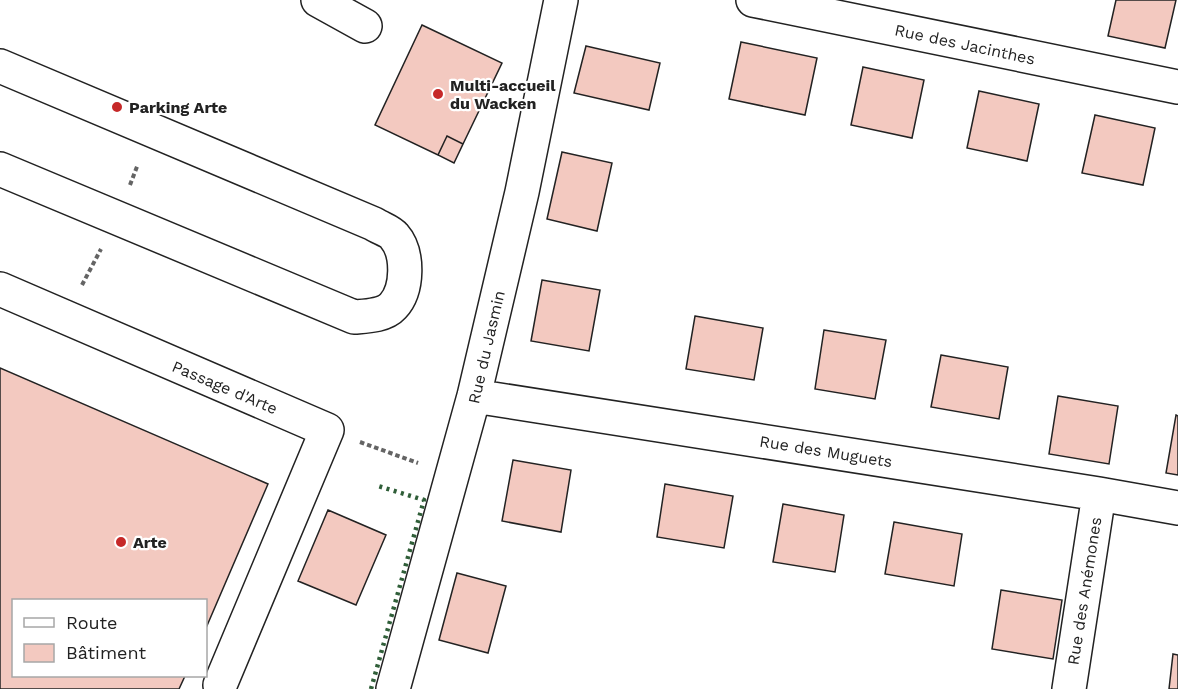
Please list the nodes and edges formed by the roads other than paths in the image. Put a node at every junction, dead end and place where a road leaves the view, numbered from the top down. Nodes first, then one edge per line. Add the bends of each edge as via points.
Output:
1 (318, 0) edge
2 (561, 0) edge
3 (753, 0) edge
4 (365, 26) dead end
5 (0, 66) edge
6 (1178, 87) edge
7 (0, 169) edge
8 (0, 290) edge
9 (474, 396) junction
10 (1099, 494) junction
11 (1178, 508) edge
12 (220, 685) dead end
13 (393, 689) edge
14 (1069, 689) edge

1 - 4 street
2 - 9 street, Rue du Jasmin via 522,192
3 - 6 street, Rue des Jacinthes
5 - 7 street via 374,224 394,236 404,257 406,282 393,307 376,315 354,317
8 - 12 street, Passage d'Arte via 327,430
9 - 10 street, Rue des Muguets
9 - 13 street, Rue du Jasmin
10 - 11 street, Rue des Muguets
10 - 14 street, Rue des Anémones

